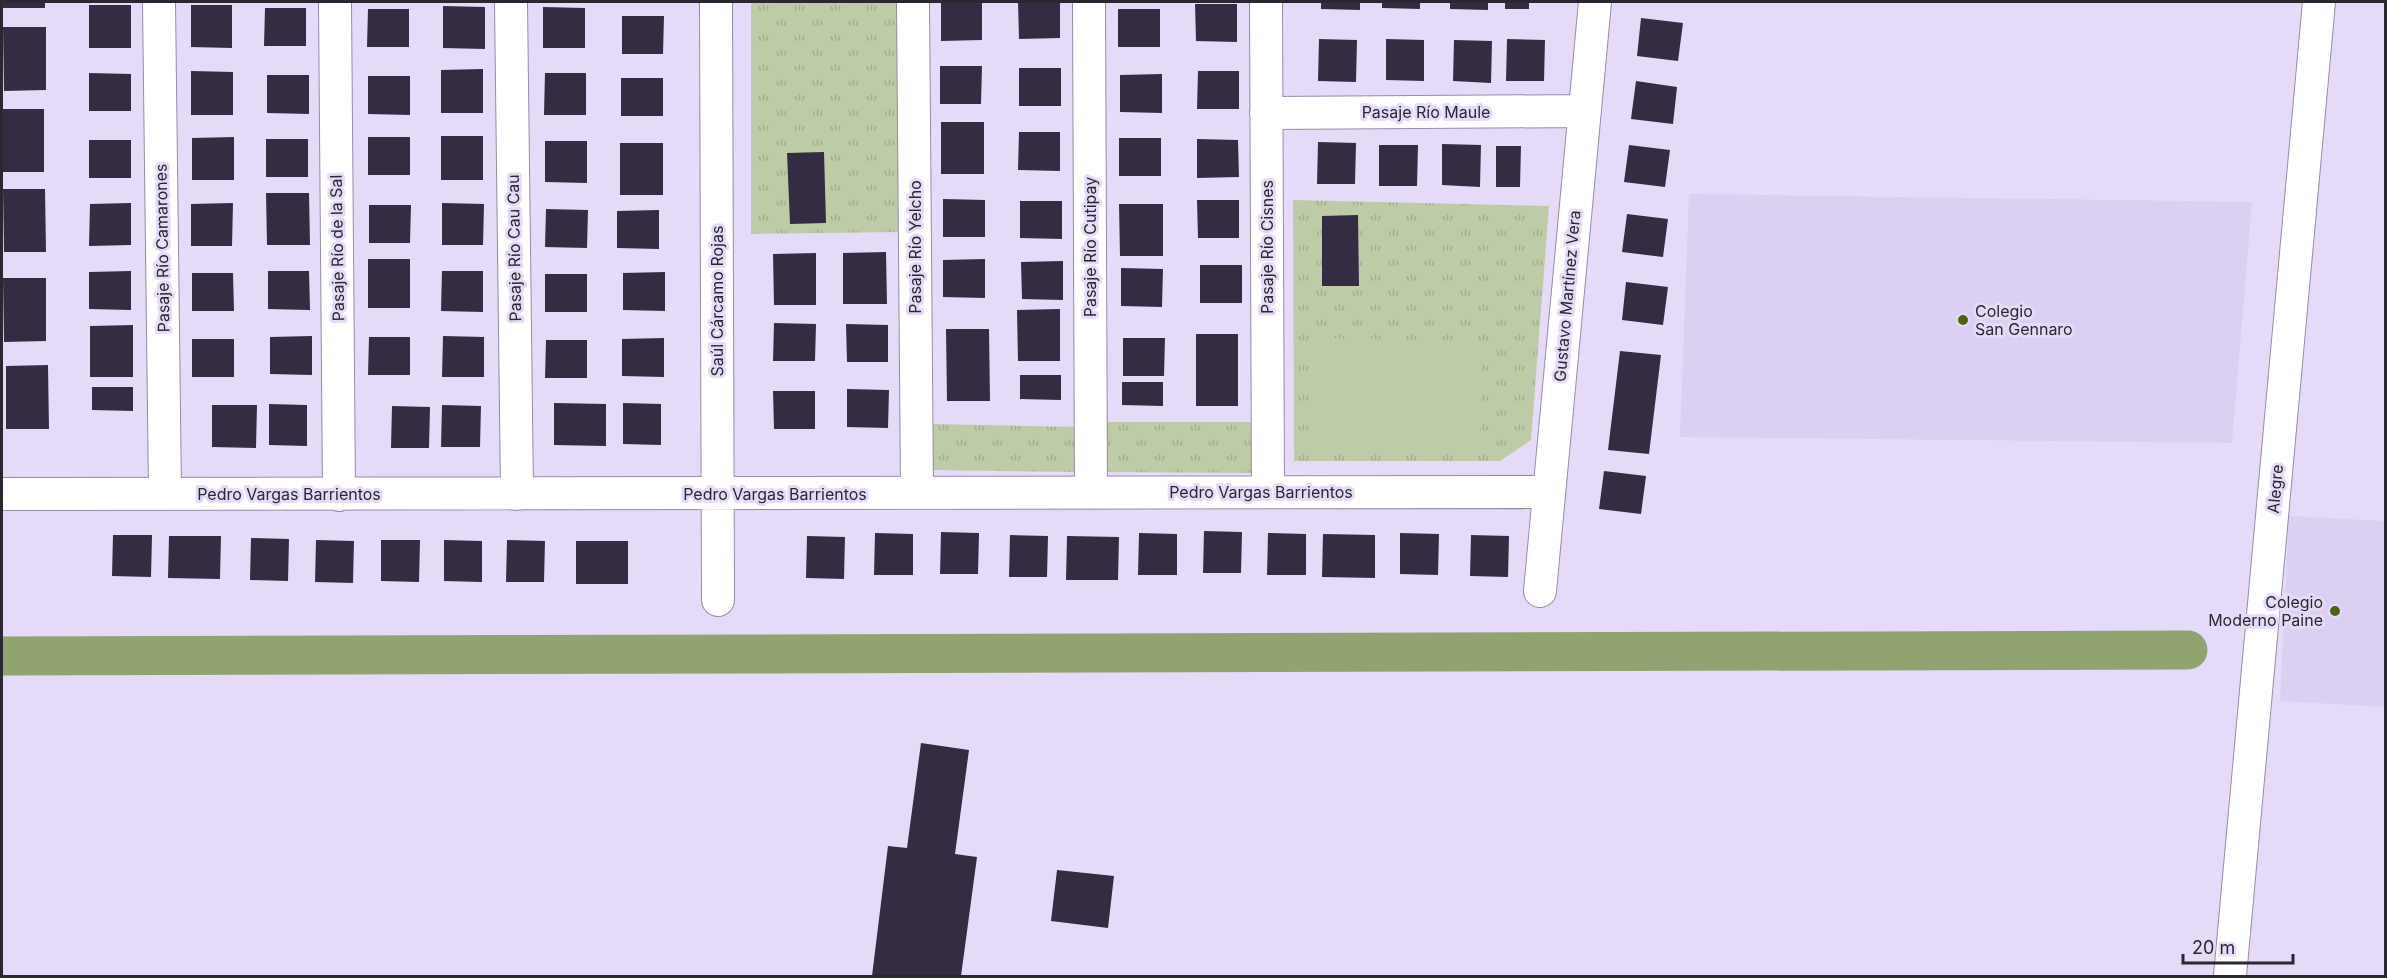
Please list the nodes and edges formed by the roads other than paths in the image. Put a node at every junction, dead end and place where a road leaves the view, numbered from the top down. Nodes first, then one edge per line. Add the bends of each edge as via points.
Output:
1 (159, 2) edge
2 (335, 2) edge
3 (511, 2) edge
4 (716, 2) edge
5 (913, 2) edge
6 (1089, 2) edge
7 (1266, 2) edge
8 (1595, 2) edge
9 (2319, 2) edge
10 (1585, 111) junction
11 (1266, 112) junction
12 (1268, 492) junction
13 (1549, 492) junction
14 (1091, 493) junction
15 (2, 494) edge
16 (165, 494) junction
17 (517, 494) junction
18 (717, 494) junction
19 (917, 494) junction
20 (339, 495) junction
21 (1540, 591) dead end
22 (718, 600) dead end
23 (2230, 976) edge

1 - 16 street, Pasaje Río Camarones
2 - 20 street, Pasaje Río de la Sal
3 - 17 street, Pasaje Río Cau Cau
4 - 18 street, Saúl Cárcamo Rojas
5 - 19 street, Pasaje Río Yelcho
6 - 14 street, Pasaje Río Cutipay
7 - 11 street, Pasaje Río Cisnes
8 - 10 street, Gustavo Martínez Vera
9 - 23 street, Alegre
10 - 11 street, Pasaje Río Maule
10 - 13 street, Gustavo Martínez Vera
11 - 12 street, Pasaje Río Cisnes
12 - 13 street, Pedro Vargas Barrientos
12 - 14 street, Pedro Vargas Barrientos
13 - 21 street, Gustavo Martínez Vera
14 - 19 street, Pedro Vargas Barrientos
15 - 16 street, Pedro Vargas Barrientos
16 - 20 street, Pedro Vargas Barrientos
17 - 18 street, Pedro Vargas Barrientos
17 - 20 street, Pedro Vargas Barrientos
18 - 19 street, Pedro Vargas Barrientos
18 - 22 street, Saúl Cárcamo Rojas

